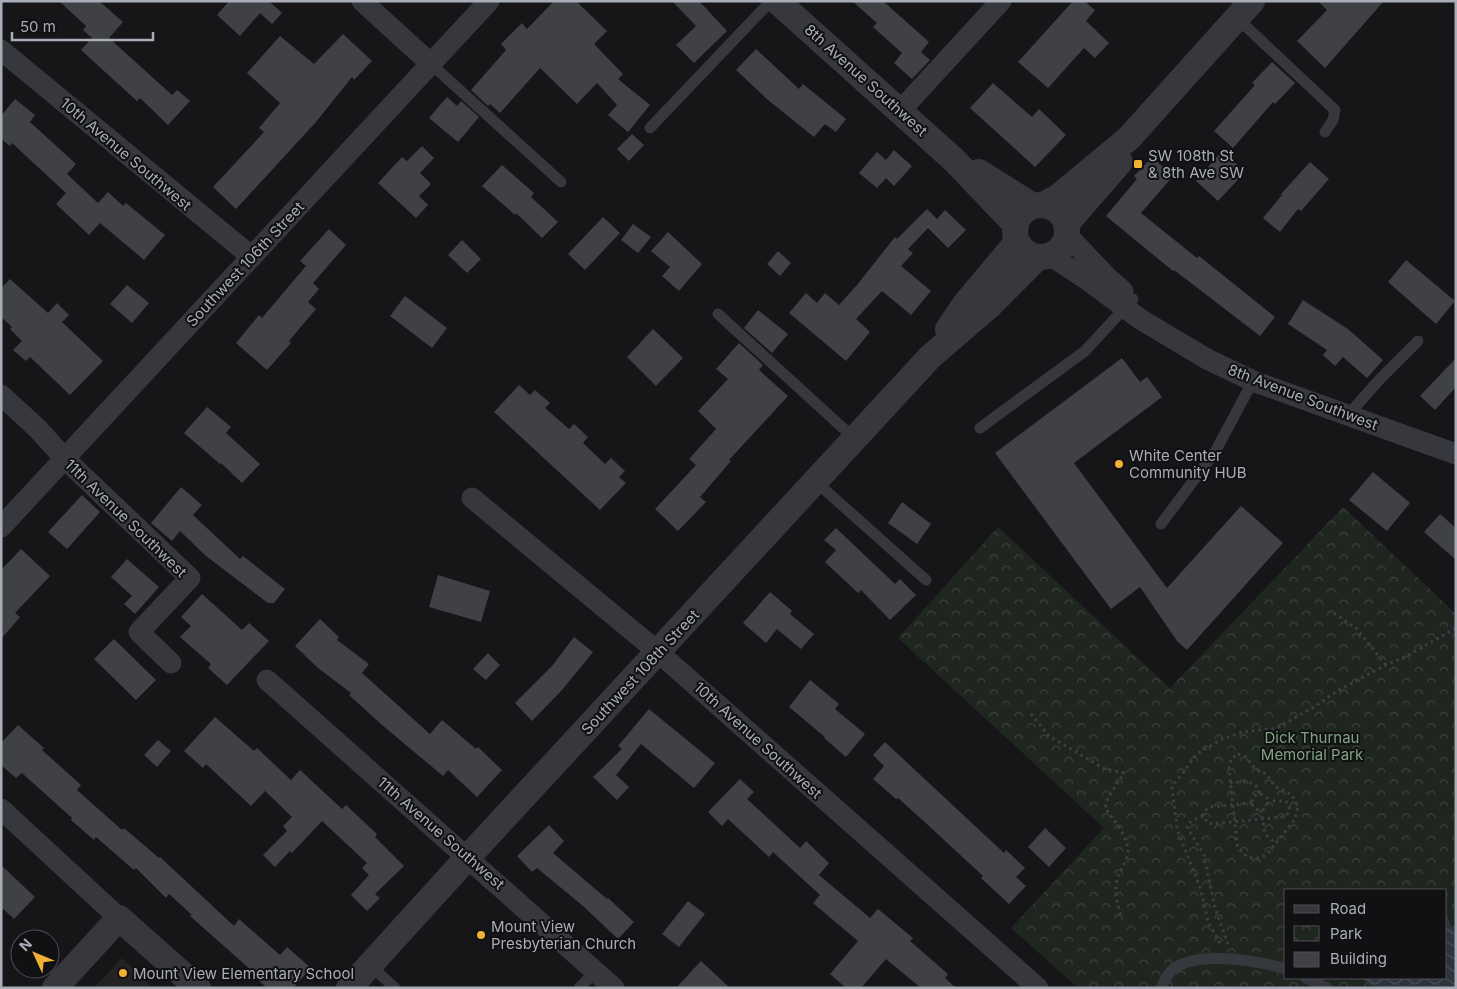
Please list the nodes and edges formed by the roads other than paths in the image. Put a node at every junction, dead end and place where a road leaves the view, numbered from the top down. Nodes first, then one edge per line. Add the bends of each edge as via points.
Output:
1 (362, 1) edge
2 (489, 1) edge
3 (771, 1) edge
4 (777, 1) edge
5 (1001, 1) edge
6 (1245, 10) edge
7 (1, 50) edge
8 (431, 64) junction
9 (900, 110) junction
10 (650, 128) dead end
11 (1325, 132) dead end
12 (1129, 138) junction
13 (954, 160) junction
14 (561, 182) dead end
15 (1039, 205) junction
16 (1067, 229) junction
17 (1016, 233) junction
18 (252, 257) junction
19 (1045, 257) junction
20 (1129, 304) junction
21 (718, 314) dead end
22 (1418, 342) dead end
23 (930, 357) junction
24 (1253, 381) junction
25 (1, 395) edge
26 (1348, 415) junction
27 (980, 428) dead end
28 (855, 439) junction
29 (1456, 454) edge
30 (65, 459) junction
31 (816, 481) junction
32 (472, 498) dead end
33 (1161, 524) dead end
34 (1, 527) edge
35 (926, 580) dead end
36 (658, 652) junction
37 (171, 663) dead end
38 (267, 680) dead end
39 (1, 809) edge
40 (468, 856) junction
41 (120, 918) junction
42 (370, 965) junction
43 (1284, 970) edge
44 (596, 971) junction
45 (1308, 979) edge
46 (55, 988) edge
47 (198, 988) edge
48 (349, 988) edge
49 (395, 988) edge
50 (578, 988) edge
51 (614, 988) edge
52 (1038, 988) edge
53 (1161, 988) edge
54 (1327, 988) edge

1 - 8 street
2 - 8 street, Southwest 106th Street
3 - 10 lane
4 - 9 street, 8th Avenue Southwest
5 - 9 street
6 - 11 lane via 1335,110
6 - 12 street
7 - 18 street, 10th Avenue Southwest
8 - 14 lane
8 - 18 street, Southwest 106th Street
9 - 13 street, 8th Avenue Southwest
12 - 15 street via 1058,197
12 - 16 street via 1119,164
13 - 15 street, 8th Avenue Southwest
13 - 17 street, 8th Avenue Southwest
15 - 16 street, 8th Avenue Southwest via 1059,211
15 - 17 street via 1022,213
16 - 19 street via 1062,248
16 - 20 street, 8th Avenue Southwest
17 - 19 street, 8th Avenue Southwest via 1026,252
17 - 23 street, Southwest 108th Street
18 - 30 street, Southwest 106th Street
19 - 20 street, 8th Avenue Southwest
19 - 23 street, Southwest 108th Street
20 - 24 street, 8th Avenue Southwest via 1156,329
20 - 27 lane via 1086,350
21 - 28 lane
22 - 26 lane
23 - 28 street, Southwest 108th Street
24 - 26 street, 8th Avenue Southwest
24 - 33 lane via 1216,452
25 - 30 street, 11th Avenue Southwest
26 - 29 street, 8th Avenue Southwest
28 - 31 street, Southwest 108th Street
30 - 34 street, Southwest 106th Street
30 - 37 street, 11th Avenue Southwest via 190,578 139,632
31 - 35 lane
31 - 36 street, Southwest 108th Street
32 - 36 street, 10th Avenue Southwest
36 - 40 street, Southwest 108th Street
36 - 52 street, 10th Avenue Southwest
38 - 40 street, 11th Avenue Southwest
39 - 41 street
40 - 42 street, Southwest 108th Street
40 - 44 street, 11th Avenue Southwest
41 - 46 street
41 - 47 street
42 - 48 street, Southwest 108th Street
42 - 49 lane
43 - 53 lane via 1242,959 1189,962 1171,971
44 - 50 lane
44 - 51 street, 11th Avenue Southwest
45 - 54 lane

